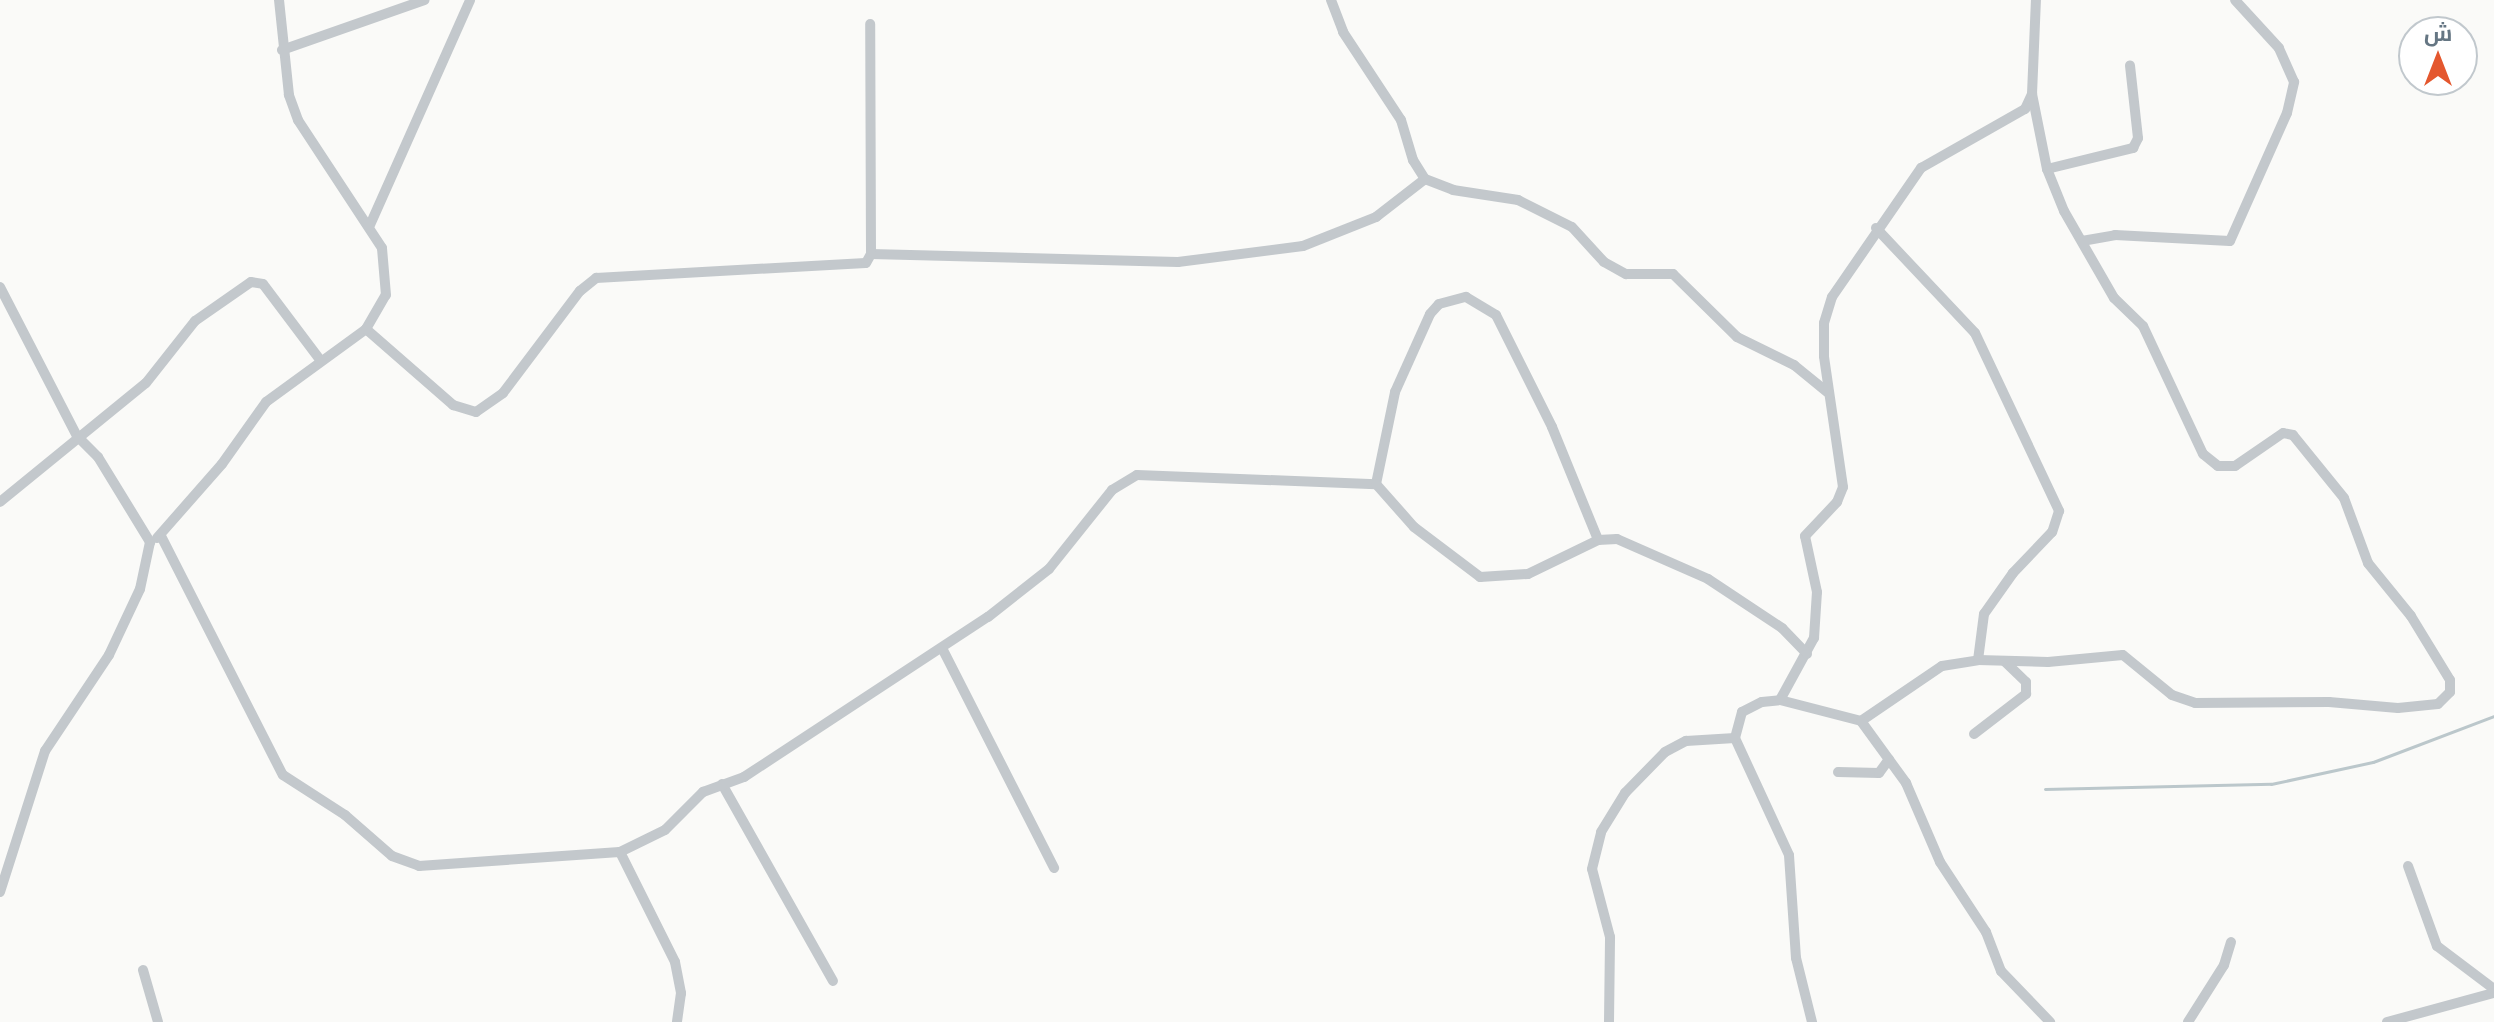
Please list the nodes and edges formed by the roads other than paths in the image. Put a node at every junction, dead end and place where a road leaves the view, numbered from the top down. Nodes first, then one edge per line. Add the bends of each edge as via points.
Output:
1 (279, 0) edge
2 (425, 0) edge
3 (470, 0) edge
4 (1331, 0) edge
5 (2036, 0) edge
6 (2235, 0) edge
7 (870, 24) dead end
8 (282, 50) junction
9 (2130, 65) dead end
10 (2032, 94) junction
11 (2020, 114) junction
12 (2037, 120) junction
13 (2047, 169) junction
14 (1425, 179) junction
15 (370, 225) junction
16 (1876, 228) junction
17 (2082, 241) junction
18 (871, 254) junction
19 (0, 287) edge
20 (366, 329) junction
21 (321, 361) junction
22 (1827, 392) junction
23 (77, 436) junction
24 (1376, 484) junction
25 (0, 502) edge
26 (161, 536) junction
27 (1598, 540) junction
28 (150, 542) junction
29 (942, 648) junction
30 (1807, 654) junction
31 (1978, 660) junction
32 (2004, 661) junction
33 (1780, 700) junction
34 (1861, 721) junction
35 (1974, 734) dead end
36 (1735, 738) junction
37 (1889, 759) junction
38 (1838, 772) dead end
39 (722, 784) junction
40 (620, 852) junction
41 (2408, 866) dead end
42 (1054, 868) dead end
43 (0, 892) edge
44 (2231, 942) dead end
45 (143, 970) dead end
46 (833, 981) dead end
47 (2494, 991) edge
48 (158, 1022) edge
49 (677, 1022) edge
50 (1609, 1022) edge
51 (1812, 1022) edge
52 (2050, 1022) edge
53 (2188, 1022) edge
54 (2387, 1022) edge

1 - 8 street
2 - 8 street
3 - 15 street
4 - 14 street via 1350,44 1401,120
5 - 10 street
6 - 17 street via 2284,54 2294,82 2287,113 2230,241 2115,235
7 - 18 street
8 - 15 street via 298,120
9 - 13 street via 2138,138 2133,148
10 - 11 street
10 - 12 street
11 - 12 street
11 - 16 street via 1931,159
12 - 13 street
13 - 17 street
14 - 18 street via 1365,224 1303,246 1178,262
14 - 22 street via 1453,190 1518,200 1572,227 1604,262 1626,274 1673,274 1737,337 1794,365
15 - 20 street via 385,264 386,295
16 - 22 street via 1828,311 1823,339
16 - 31 street via 1975,333 2059,511 2052,532 1984,614
17 - 32 street via 2114,298 2143,326 2203,454 2218,466 2235,466 2283,433 2293,435 2344,498 2368,563 2411,616 2451,688 2443,702 2423,707 2329,702 2244,706 2179,698 2123,655
18 - 20 street via 857,267 596,278 580,291 503,393 476,412 453,405
19 - 23 street
20 - 21 street
21 - 23 street via 263,284 251,282 195,321 146,383
21 - 26 street via 266,402
22 - 30 street via 1845,475 1837,502 1805,536 1817,592 1814,638
23 - 25 street
23 - 28 street via 98,457
24 - 27 street via 1414,527 1480,577 1528,574
24 - 27 street via 1395,392 1424,326 1439,304 1466,297 1496,315 1552,427
24 - 29 street via 1174,475 1124,480 1049,569
26 - 28 street
26 - 40 street via 283,775 345,815 392,856 419,866 460,867
27 - 30 street via 1617,539 1708,579 1782,628
28 - 43 street via 140,589 109,655 45,751
29 - 39 street via 744,777
29 - 42 street
30 - 33 street
31 - 32 street
31 - 34 street via 1942,666
32 - 35 street via 2026,682 2026,694
33 - 34 street
33 - 36 street via 1742,712
34 - 37 street
36 - 50 street via 1686,741 1665,752 1625,793 1601,832 1592,869 1610,937
36 - 51 street via 1789,855 1795,883 1796,958
37 - 38 street via 1879,773
37 - 52 street via 1906,783 1940,862 1986,932 2001,971
39 - 40 street via 697,797 665,830
39 - 46 street
40 - 49 street via 675,962 681,993
41 - 47 street via 2437,946
44 - 53 street via 2224,965
45 - 48 street
47 - 54 street

